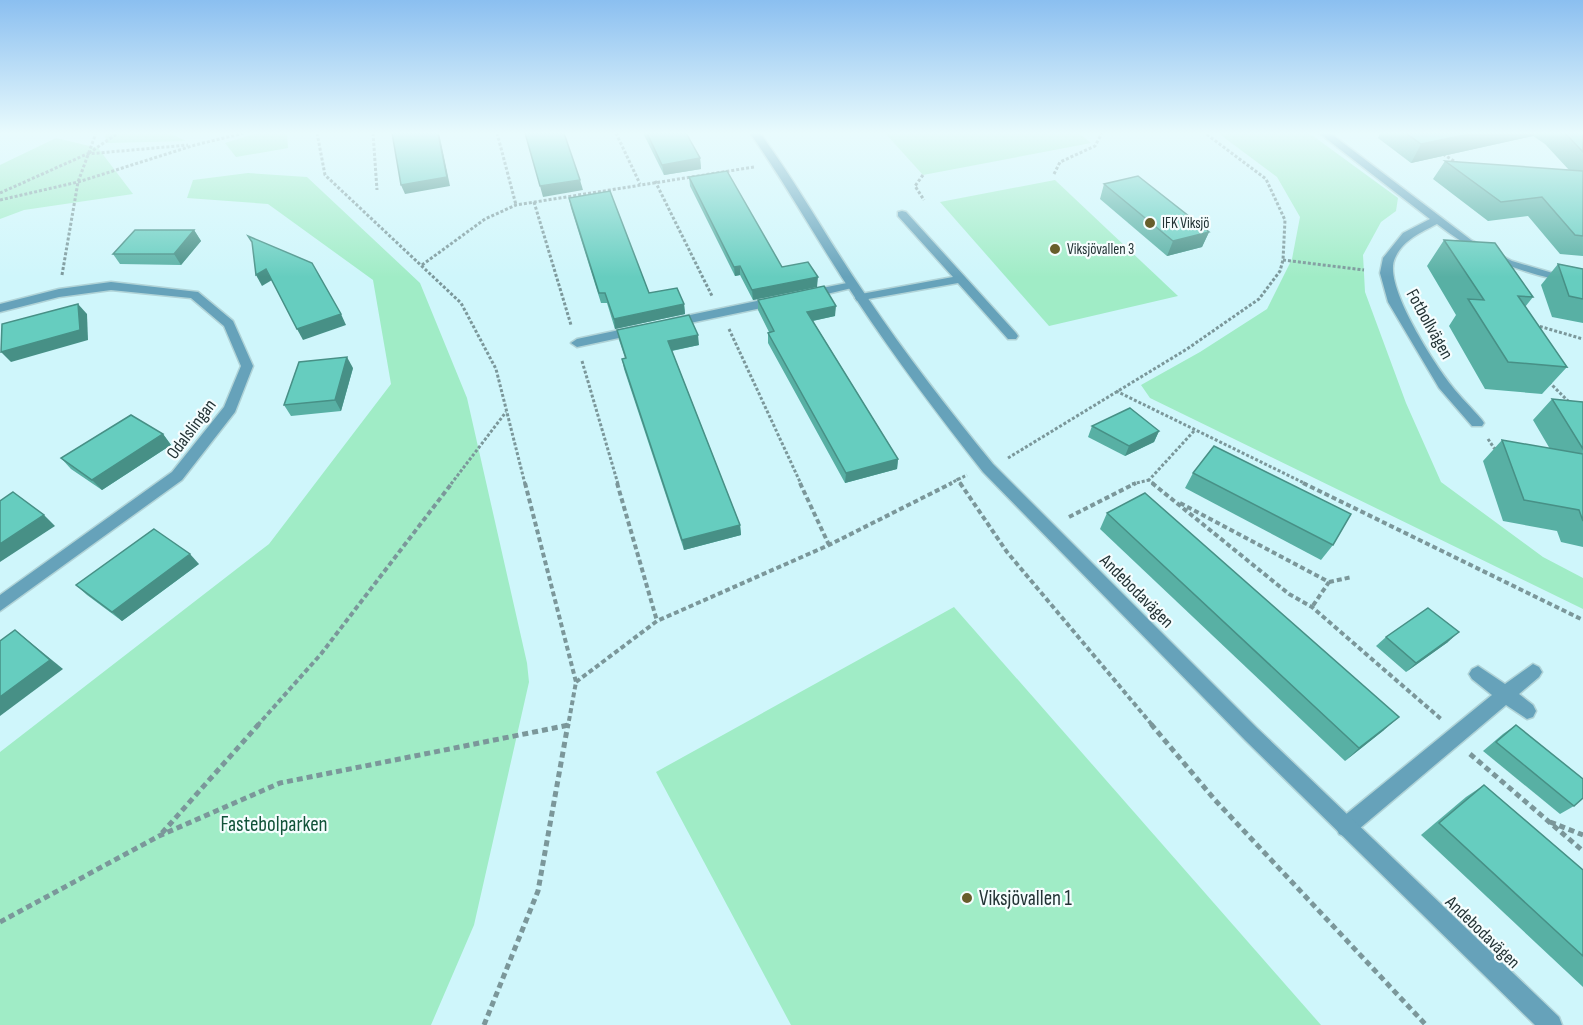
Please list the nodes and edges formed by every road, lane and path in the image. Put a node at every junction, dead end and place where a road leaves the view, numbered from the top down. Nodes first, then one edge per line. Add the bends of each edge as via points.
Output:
1 (27, 181) edge
2 (82, 181) edge
3 (331, 181) edge
4 (376, 181) edge
5 (510, 181) edge
6 (639, 181) edge
7 (655, 181) joint
8 (788, 181) edge
9 (919, 181) edge
10 (1388, 181) edge
11 (78, 182) junction
12 (640, 184) junction
13 (377, 190) dead end
14 (0, 193) edge
15 (0, 200) edge
16 (924, 200) dead end
17 (534, 202) junction
18 (516, 205) junction
19 (902, 214) dead end
20 (1439, 219) junction
21 (1283, 260) dead end
22 (422, 265) junction
23 (1386, 273) junction
24 (961, 279) junction
25 (1583, 281) edge
26 (857, 292) junction
27 (59, 293) junction
28 (0, 308) edge
29 (721, 313) junction
30 (1529, 323) edge
31 (1012, 336) dead end
32 (1583, 339) edge
33 (577, 343) junction
34 (1545, 376) edge
35 (1116, 391) dead end
36 (1577, 406) edge
37 (506, 412) junction
38 (1477, 423) joint
39 (1194, 431) junction
40 (1504, 452) edge
41 (957, 478) dead end
42 (1149, 480) junction
43 (1172, 498) junction
44 (1066, 518) dead end
45 (829, 545) dead end
46 (1352, 577) dead end
47 (1329, 582) junction
48 (0, 604) edge
49 (1312, 608) junction
50 (1583, 620) edge
51 (657, 621) dead end
52 (1533, 672) dead end
53 (1478, 674) dead end
54 (1506, 694) junction
55 (1527, 711) dead end
56 (569, 725) junction
57 (1452, 739) junction
58 (1547, 821) junction
59 (1347, 827) junction
60 (1583, 835) edge
61 (159, 836) junction
62 (1583, 851) edge
63 (0, 922) edge
64 (484, 1025) edge
65 (1426, 1025) edge
66 (1551, 1025) edge

1 - 14 path
2 - 11 path
3 - 22 path
4 - 13 path
5 - 18 path
6 - 12 path
7 - 12 path
7 - 29 path
8 - 26 street, Andebodavägen
9 - 16 path via 915,186
10 - 20 street
11 - 15 path
11 - 27 path
12 - 17 path
17 - 18 path
17 - 33 path
18 - 22 path via 484,219
19 - 24 street
20 - 23 street via 1407,235 1389,258
20 - 25 street via 1467,242 1508,263
21 - 23 path
22 - 37 path via 461,303 496,369
23 - 38 street, Fotbollvägen via 1394,302 1446,388
24 - 26 street
24 - 31 street
26 - 29 street via 792,298
26 - 59 street, Andebodavägen via 988,468
27 - 28 street, Odalslingan
27 - 48 street, Odalslingan via 111,286 194,295 229,324 247,366 231,409 177,476
29 - 33 street
29 - 45 path
30 - 32 path
33 - 51 path
34 - 36 path
35 - 39 path
37 - 56 path via 576,682
37 - 61 path via 321,654
38 - 40 path via 1494,448
39 - 42 path
39 - 50 path
41 - 65 path via 1007,552 1215,800
42 - 43 path
42 - 44 path via 1134,483
43 - 47 path
43 - 49 path via 1289,594
46 - 47 path
47 - 49 path
49 - 57 path via 1440,717
52 - 54 street
53 - 54 street
54 - 55 street
54 - 57 street
56 - 61 path via 280,783
56 - 64 path via 538,891
57 - 58 path
57 - 59 street
58 - 60 path
58 - 62 path
59 - 66 street, Andebodavägen
61 - 63 path

